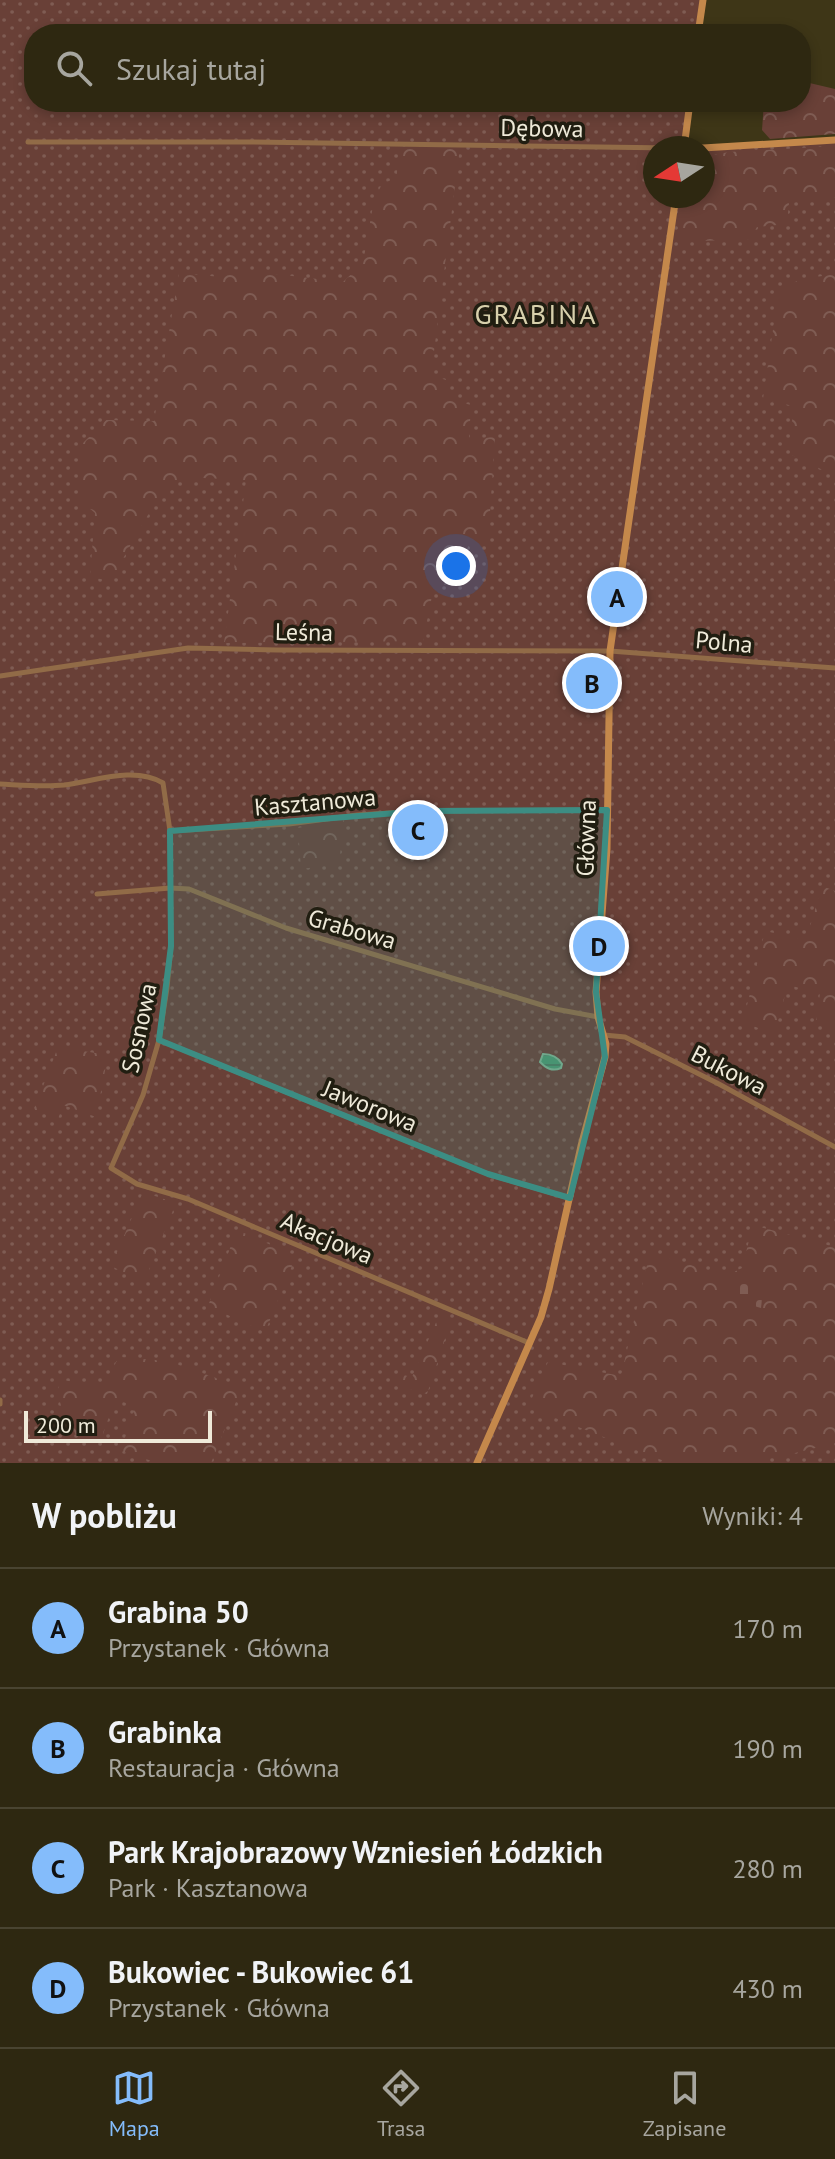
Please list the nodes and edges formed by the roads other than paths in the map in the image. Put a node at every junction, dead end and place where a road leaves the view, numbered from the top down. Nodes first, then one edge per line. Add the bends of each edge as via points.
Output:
1 (703, 0) edge
2 (699, 24) edge
3 (689, 112) edge
4 (686, 136) edge
5 (835, 140) edge
6 (28, 142) dead end
7 (715, 147) edge
8 (643, 148) edge
9 (674, 208) edge
10 (610, 651) junction
11 (835, 668) edge
12 (0, 676) edge
13 (0, 784) edge
14 (607, 810) junction
15 (170, 831) junction
16 (170, 888) junction
17 (97, 894) dead end
18 (598, 1017) junction
19 (604, 1035) junction
20 (159, 1040) junction
21 (835, 1147) edge
22 (111, 1168) joint
23 (570, 1198) junction
24 (530, 1344) junction
25 (477, 1463) edge

1 - 2 street
3 - 4 street
5 - 7 street
6 - 8 street, Dębowa
9 - 10 street, Główna
10 - 11 street, Polna
10 - 12 street, Leśna via 188,648
10 - 14 street, Główna
13 - 15 street via 54,786 150,776 163,783
14 - 15 street, Kasztanowa via 409,812
14 - 18 street, Główna
15 - 16 street
16 - 17 street, Grabowa
16 - 18 street, Grabowa via 189,889 286,928 555,1009
16 - 20 street, Sosnowa via 171,946
18 - 19 street, Główna
19 - 21 street, Bukowa via 625,1037
19 - 23 street, Główna via 605,1057
20 - 22 street, Sosnowa via 143,1095
20 - 23 street, Jaworowa via 488,1174
22 - 24 street, Akacjowa via 137,1184 188,1199
23 - 24 street, Główna
24 - 25 street, Główna

